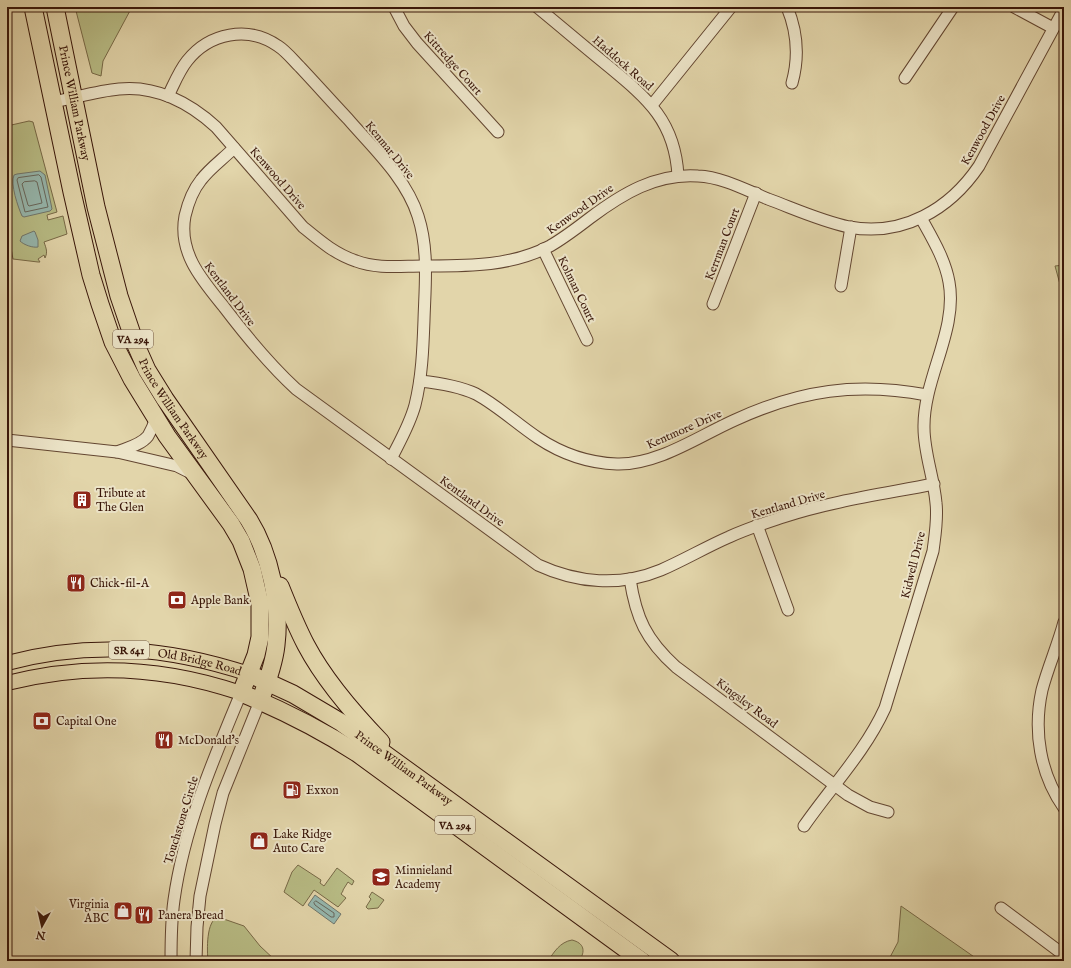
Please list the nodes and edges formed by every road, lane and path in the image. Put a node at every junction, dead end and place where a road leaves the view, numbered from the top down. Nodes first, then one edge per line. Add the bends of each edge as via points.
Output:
1 (33, 7) edge
2 (55, 7) edge
3 (394, 7) edge
4 (537, 7) edge
5 (731, 7) edge
6 (786, 7) edge
7 (953, 7) edge
8 (1014, 7) edge
9 (1064, 9) edge
10 (1053, 28) junction
11 (905, 78) dead end
12 (792, 83) dead end
13 (168, 96) junction
14 (73, 98) junction
15 (53, 102) junction
16 (652, 105) junction
17 (498, 132) dead end
18 (234, 148) junction
19 (678, 176) junction
20 (756, 194) junction
21 (921, 218) junction
22 (851, 227) junction
23 (543, 249) junction
24 (426, 266) junction
25 (841, 286) dead end
26 (713, 304) dead end
27 (587, 340) dead end
28 (420, 381) junction
29 (927, 395) junction
30 (156, 418) junction
31 (7, 440) edge
32 (117, 452) junction
33 (391, 459) junction
34 (195, 475) junction
35 (934, 484) junction
36 (757, 526) junction
37 (264, 549) junction
38 (630, 579) junction
39 (788, 610) dead end
40 (1064, 622) edge
41 (7, 662) edge
42 (249, 674) junction
43 (267, 681) junction
44 (7, 683) edge
45 (241, 693) junction
46 (260, 701) junction
47 (424, 782) junction
48 (834, 784) junction
49 (1064, 808) edge
50 (888, 812) dead end
51 (804, 826) dead end
52 (1001, 908) dead end
53 (1064, 954) edge
54 (171, 961) edge
55 (196, 961) edge
56 (642, 961) edge
57 (671, 961) edge

1 - 15 highway, Prince William Parkway / VA 294
2 - 14 highway, Prince William Parkway / VA 294
3 - 17 street, Kittredge Court via 417,44
4 - 16 street, Haddock Road via 626,80
5 - 16 street
6 - 12 street via 796,46
7 - 11 street
8 - 10 street
9 - 10 street, Kenwood Drive
10 - 21 street, Kenwood Drive via 972,177 947,202
13 - 14 street, Kenwood Drive via 152,91 120,89
13 - 18 street, Kenwood Drive via 206,118
13 - 24 street, Kenmar Drive via 187,61 207,42 228,35 251,35 278,46 312,79 392,170 406,190 423,231
14 - 15 street, Kenwood Drive
14 - 37 highway, Prince William Parkway / VA 294 via 96,207 119,296 135,343 147,370 165,399 249,520
15 - 30 highway, Prince William Parkway / VA 294 via 100,304 113,342
16 - 19 street, Haddock Road via 670,134 675,148
18 - 24 street, Kenwood Drive via 303,227 330,249 372,265
18 - 33 street, Kentland Drive via 202,179 191,197 184,233 188,256 245,335 282,376
19 - 20 street, Kenwood Drive via 716,179
19 - 23 street, Kenwood Drive via 648,182 630,191
20 - 22 street, Kenwood Drive via 808,215
20 - 26 street, Kerrman Court
21 - 22 street, Kenwood Drive via 884,228
21 - 29 street, Kidwell Drive via 939,251 950,282 947,326
22 - 25 street
23 - 24 street, Kenwood Drive via 496,264
23 - 27 street, Kolman Court
24 - 28 street, Kenmar Drive
28 - 29 street, Kentmore Drive via 454,386 474,393 538,438 570,456 600,463 619,464 664,454 759,409 810,394 865,388 904,390
28 - 33 street, Kenmar Drive via 408,426
29 - 35 street, Kidwell Drive via 925,445
30 - 32 street via 145,439
30 - 34 highway, Prince William Parkway / VA 294
31 - 32 street
32 - 34 street via 177,466
33 - 38 street, Kentland Drive via 538,565 553,572 585,580
34 - 42 highway, Prince William Parkway / VA 294 via 234,528 255,578 261,624 258,647
35 - 36 street, Kentland Drive via 826,506
35 - 48 street, Kidwell Drive via 937,515 933,551 888,701 866,743
36 - 38 street, Kentland Drive via 661,570
36 - 39 street
37 - 43 highway, Prince William Parkway via 273,587 277,627 276,646
37 - 47 highway, VA 294 via 303,640 331,684 375,736
38 - 48 street, Kingsley Road via 641,621 664,656
40 - 49 street via 1042,691 1038,728 1042,760 1051,786
41 - 42 main road, Old Bridge Road / SR 641 via 79,650 130,650 193,658
42 - 43 highway, Prince William Parkway
42 - 45 highway, Prince William Parkway / VA 294
43 - 46 highway, Prince William Parkway
43 - 47 highway, Prince William Parkway via 321,709
44 - 45 main road, Old Bridge Road / SR 641 via 48,674 120,670 170,674
45 - 46 highway, Prince William Parkway / VA 294
45 - 54 street, Touchstone Circle via 199,800 180,867 174,901
46 - 55 street via 223,793 214,824 200,896
46 - 56 highway, Prince William Parkway / VA 294 via 311,725 360,756
47 - 57 highway, Prince William Parkway / VA 294
48 - 50 street, Kingsley Road via 854,798
48 - 51 street, Kidwell Drive
52 - 53 street

